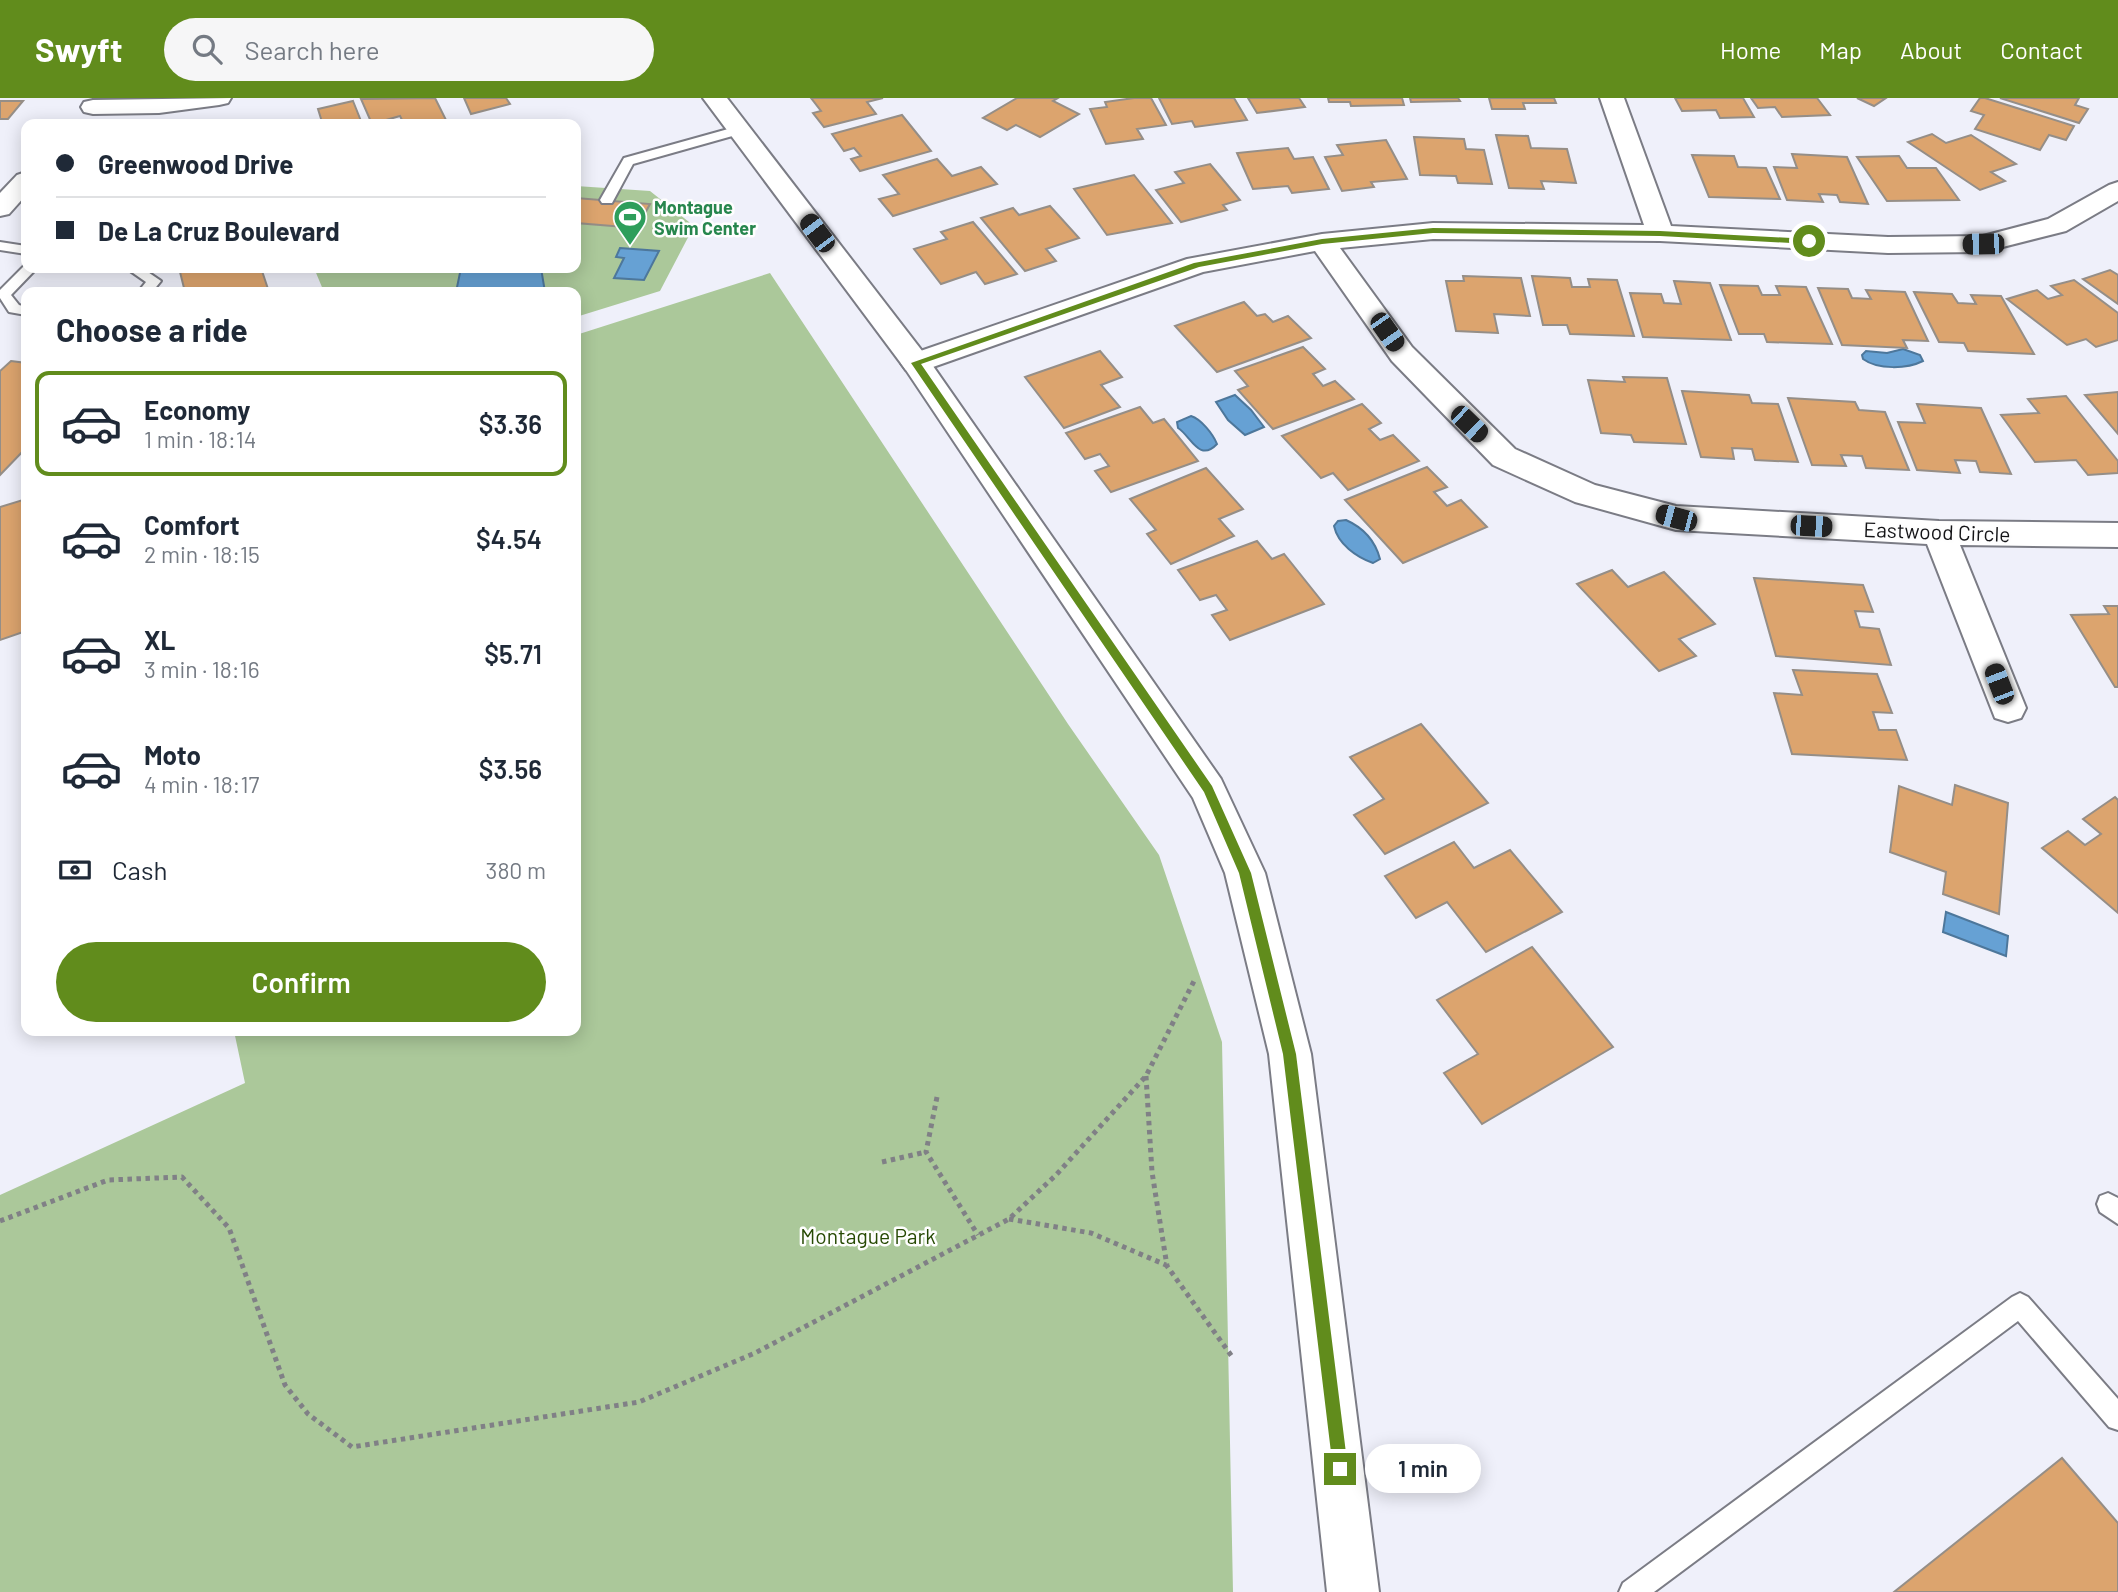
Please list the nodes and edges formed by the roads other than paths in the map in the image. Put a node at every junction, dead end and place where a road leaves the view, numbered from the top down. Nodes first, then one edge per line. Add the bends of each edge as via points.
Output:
1 (219, 98) edge
2 (715, 98) edge
3 (1612, 98) edge
4 (89, 110) edge
5 (739, 130) junction
6 (21, 185) edge
7 (2118, 190) edge
8 (607, 201) dead end
9 (0, 208) edge
10 (1660, 233) junction
11 (1322, 242) junction
12 (0, 246) edge
13 (21, 249) edge
14 (25, 273) edge
15 (141, 273) edge
16 (149, 287) edge
17 (21, 310) edge
18 (916, 363) junction
19 (1939, 533) junction
20 (2118, 535) edge
21 (2008, 708) dead end
22 (2118, 1418) edge
23 (1353, 1592) edge
24 (1632, 1592) edge

1 - 4 street
2 - 5 street
3 - 10 street
5 - 8 lane via 628,162
5 - 18 street
6 - 9 street
7 - 10 street via 2057,225 1983,244 1888,245
10 - 11 street via 1433,231
11 - 18 street via 1197,265
11 - 19 street, Eastwood Circle via 1402,354 1504,457 1586,494 1676,518
12 - 13 lane
14 - 17 lane via 4,294 14,309
15 - 16 lane via 154,281
18 - 23 street via 1208,790 1245,873 1290,1054
19 - 20 street, Eastwood Circle
19 - 21 street
22 - 24 lane via 2020,1305

